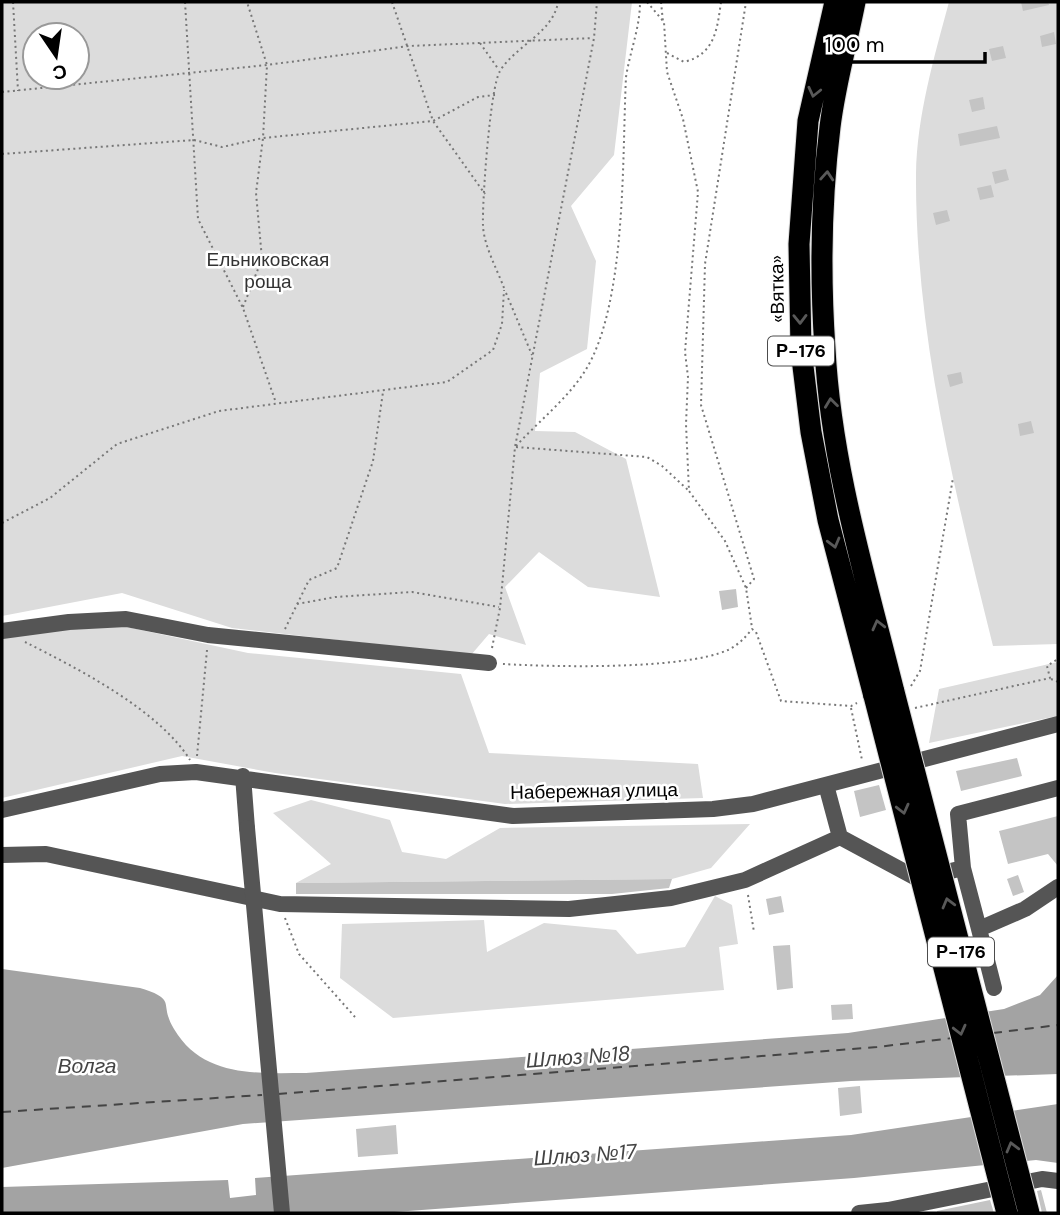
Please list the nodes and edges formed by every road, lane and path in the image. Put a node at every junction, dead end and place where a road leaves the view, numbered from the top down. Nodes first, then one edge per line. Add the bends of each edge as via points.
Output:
1 (13, 2) edge
2 (185, 2) edge
3 (247, 2) edge
4 (392, 2) edge
5 (558, 2) edge
6 (597, 2) edge
7 (640, 2) edge
8 (647, 2) edge
9 (661, 2) edge
10 (721, 2) edge
11 (746, 2) edge
12 (835, 2) edge
13 (855, 2) edge
14 (664, 22) junction
15 (594, 38) junction
16 (534, 39) junction
17 (480, 43) junction
18 (409, 46) junction
19 (667, 52) junction
20 (267, 65) junction
21 (500, 71) junction
22 (191, 74) junction
23 (18, 91) junction
24 (2, 92) edge
25 (495, 95) junction
26 (433, 121) junction
27 (263, 138) junction
28 (194, 141) junction
29 (2, 154) edge
30 (485, 195) junction
31 (504, 289) junction
32 (243, 308) junction
33 (533, 356) junction
34 (383, 392) junction
35 (276, 403) junction
36 (515, 447) junction
37 (953, 478) dead end
38 (689, 491) junction
39 (2, 523) edge
40 (746, 587) junction
41 (296, 604) junction
42 (500, 608) junction
43 (752, 629) junction
44 (2, 631) edge
45 (208, 635) junction
46 (21, 640) dead end
47 (279, 643) junction
48 (1058, 659) edge
49 (489, 663) junction
50 (1050, 678) junction
51 (1058, 682) edge
52 (892, 692) junction
53 (914, 708) dead end
54 (1058, 724) edge
55 (196, 770) junction
56 (865, 775) junction
57 (243, 776) junction
58 (826, 785) junction
59 (1058, 788) edge
60 (2, 810) edge
61 (840, 837) junction
62 (2, 855) edge
63 (963, 869) junction
64 (745, 880) junction
65 (1058, 887) edge
66 (280, 904) junction
67 (979, 929) junction
68 (754, 932) dead end
69 (994, 988) dead end
70 (355, 1017) dead end
71 (1058, 1181) edge
72 (282, 1213) edge
73 (859, 1213) edge
74 (1007, 1213) edge
75 (1029, 1213) edge

1 - 23 path
2 - 22 path
3 - 20 path
4 - 18 path
5 - 16 path via 557,10
6 - 15 path
7 - 36 path via 626,77 618,247 606,319 583,374
8 - 14 path
9 - 14 path
10 - 19 path via 708,50 684,62
11 - 40 path via 705,264 701,405 754,579
12 -> 52 highway, «Вятка» / Р-176 via 808,121 799,244 801,350 828,520
52 -> 13 highway, Р-176 via 834,428 825,351 822,246 830,126
14 - 19 path
15 - 16 path
15 - 33 path
16 - 17 path
16 - 21 path
17 - 18 path
17 - 21 path
18 - 20 path
18 - 26 path
19 - 38 path via 667,72 698,192 685,352
20 - 22 path
20 - 27 path
21 - 25 path
22 - 23 path
22 - 28 path
23 - 24 path
25 - 26 path via 478,97
25 - 30 path
26 - 27 path
26 - 30 path
27 - 28 path via 222,147
27 - 32 path via 256,192 262,259
28 - 29 path
28 - 32 path via 198,219
30 - 31 path via 483,228
31 - 33 path
31 - 34 path via 502,324 493,350 447,382
32 - 35 path
33 - 36 path
34 - 35 path
34 - 41 path via 373,461 337,568 309,580
35 - 39 path via 219,411 117,444 50,498
36 - 38 path via 647,457
36 - 42 path
37 - 52 path via 920,671
38 - 40 path via 725,541
40 - 43 path
41 - 42 path via 412,592
41 - 47 path
42 - 49 path
43 - 49 path via 728,649 685,659 606,665
43 - 56 path via 781,701 851,706
44 - 45 street via 126,619
45 - 47 street
45 - 55 path
46 - 55 path via 106,685 180,743
47 - 49 street
48 - 50 path via 1047,666
50 - 51 path
50 - 53 path
52 -> 74 highway, Р-176, bridge
75 -> 52 highway, Р-176, bridge
54 - 56 street, Набережная улица
55 - 57 street, Набережная улица
55 - 60 street, Набережная улица
56 - 58 street, Набережная улица
57 - 58 street, Набережная улица via 513,816 713,809
57 - 72 street, bridge
58 - 61 street
59 - 63 street via 958,814
61 - 63 street via 918,879
61 - 64 street
62 - 66 street via 46,854
63 - 67 street
64 - 66 street via 671,898 569,908
64 - 68 path
65 - 67 street via 1025,909
66 - 70 path via 299,954
67 - 69 street
71 - 73 street via 1042,1179

